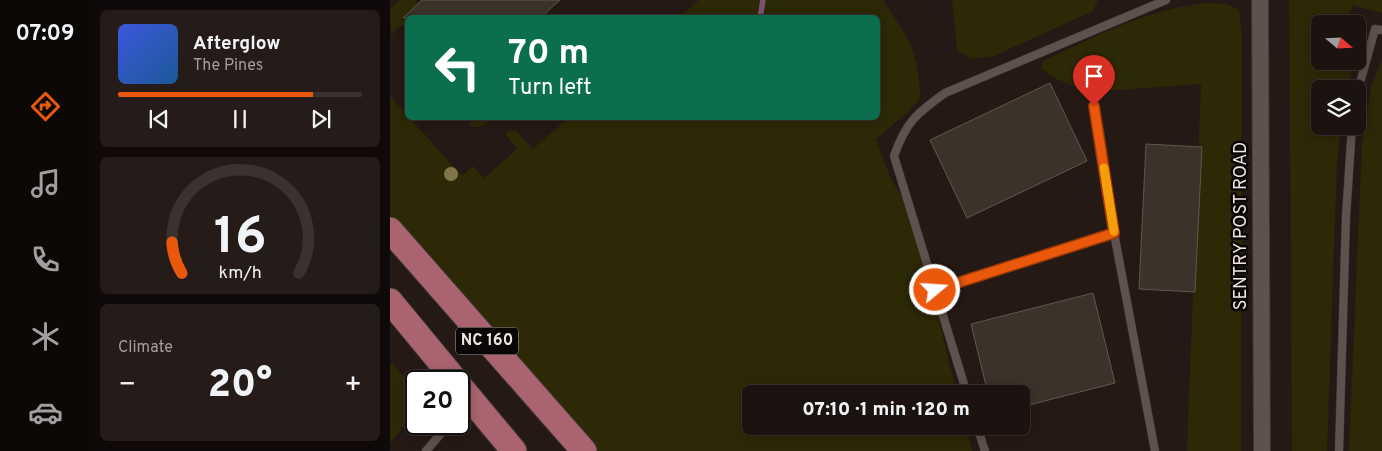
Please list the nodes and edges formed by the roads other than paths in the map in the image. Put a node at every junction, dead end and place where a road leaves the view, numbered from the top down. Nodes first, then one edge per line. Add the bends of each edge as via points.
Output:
1 (1166, 0) edge
2 (1257, 1) edge
3 (1382, 30) edge
4 (1361, 80) edge
5 (1094, 106) dead end
6 (1351, 135) edge
7 (390, 230) edge
8 (1114, 233) junction
9 (935, 290) junction
10 (390, 301) edge
11 (443, 370) edge
12 (964, 385) edge
13 (470, 404) edge
14 (440, 435) edge
15 (980, 435) edge
16 (426, 451) edge
17 (514, 451) edge
18 (584, 451) edge
19 (985, 451) edge
20 (1154, 451) edge
21 (1262, 451) edge
22 (1339, 451) edge

1 - 9 lane via 944,92 917,113 902,133 894,156
2 - 21 street, SENTRY POST ROAD
3 - 4 lane via 1375,29
5 - 8 lane
6 - 22 lane
7 - 18 main road, NC 160
8 - 9 lane
8 - 20 lane
9 - 12 lane
10 - 11 main road, NC 160
13 - 17 main road, NC 160
14 - 16 lane
15 - 19 lane

